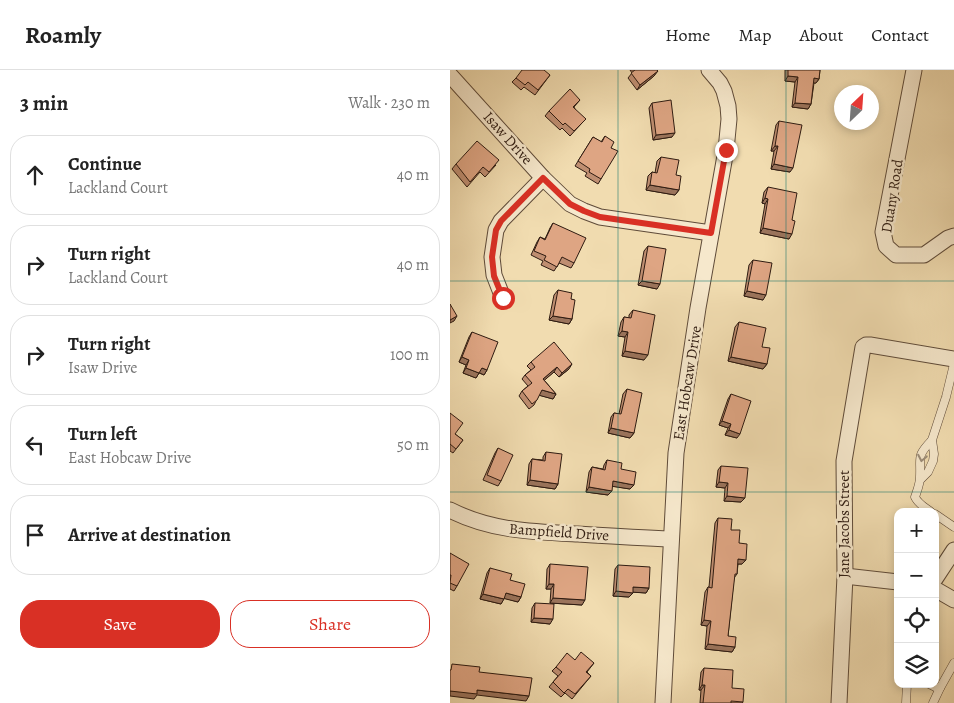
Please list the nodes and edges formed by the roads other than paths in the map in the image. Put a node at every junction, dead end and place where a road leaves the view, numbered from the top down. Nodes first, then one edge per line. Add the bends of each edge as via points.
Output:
1 (709, 70) edge
2 (914, 70) edge
3 (450, 75) edge
4 (543, 178) junction
5 (711, 233) junction
6 (954, 236) edge
7 (503, 298) dead end
8 (954, 359) edge
9 (954, 364) edge
10 (932, 440) junction
11 (920, 479) junction
12 (927, 508) edge
13 (450, 510) edge
14 (939, 517) edge
15 (954, 527) edge
16 (671, 539) junction
17 (954, 550) edge
18 (939, 573) edge
19 (844, 576) junction
20 (894, 582) edge
21 (939, 591) edge
22 (954, 600) edge
23 (954, 662) edge
24 (907, 688) edge
25 (940, 688) joint
26 (663, 703) edge
27 (838, 703) edge
28 (906, 703) edge
29 (934, 703) edge

1 - 5 street, East Hobcaw Drive via 724,91 729,120
2 - 6 street, Duany Road via 884,232 886,246 896,255 924,254
3 - 4 street, Isaw Drive
4 - 5 street, Isaw Drive via 570,204 600,217
4 - 7 street via 496,230 492,257 494,276
5 - 16 street, East Hobcaw Drive via 676,453
8 - 19 street, Jane Jacobs Street via 870,345 863,347 844,461
9 - 10 lane
10 -> 11 lane via 922,450
10 - 11 lane via 932,461 928,472
11 - 12 lane via 916,500
13 - 16 street, Bampfield Drive via 496,527 534,532
14 - 15 lane
16 - 26 street, East Hobcaw Drive
17 - 18 street
19 - 20 street
19 - 27 street, Jane Jacobs Street
21 - 22 street
23 - 25 lane
24 - 28 lane
25 - 29 lane

